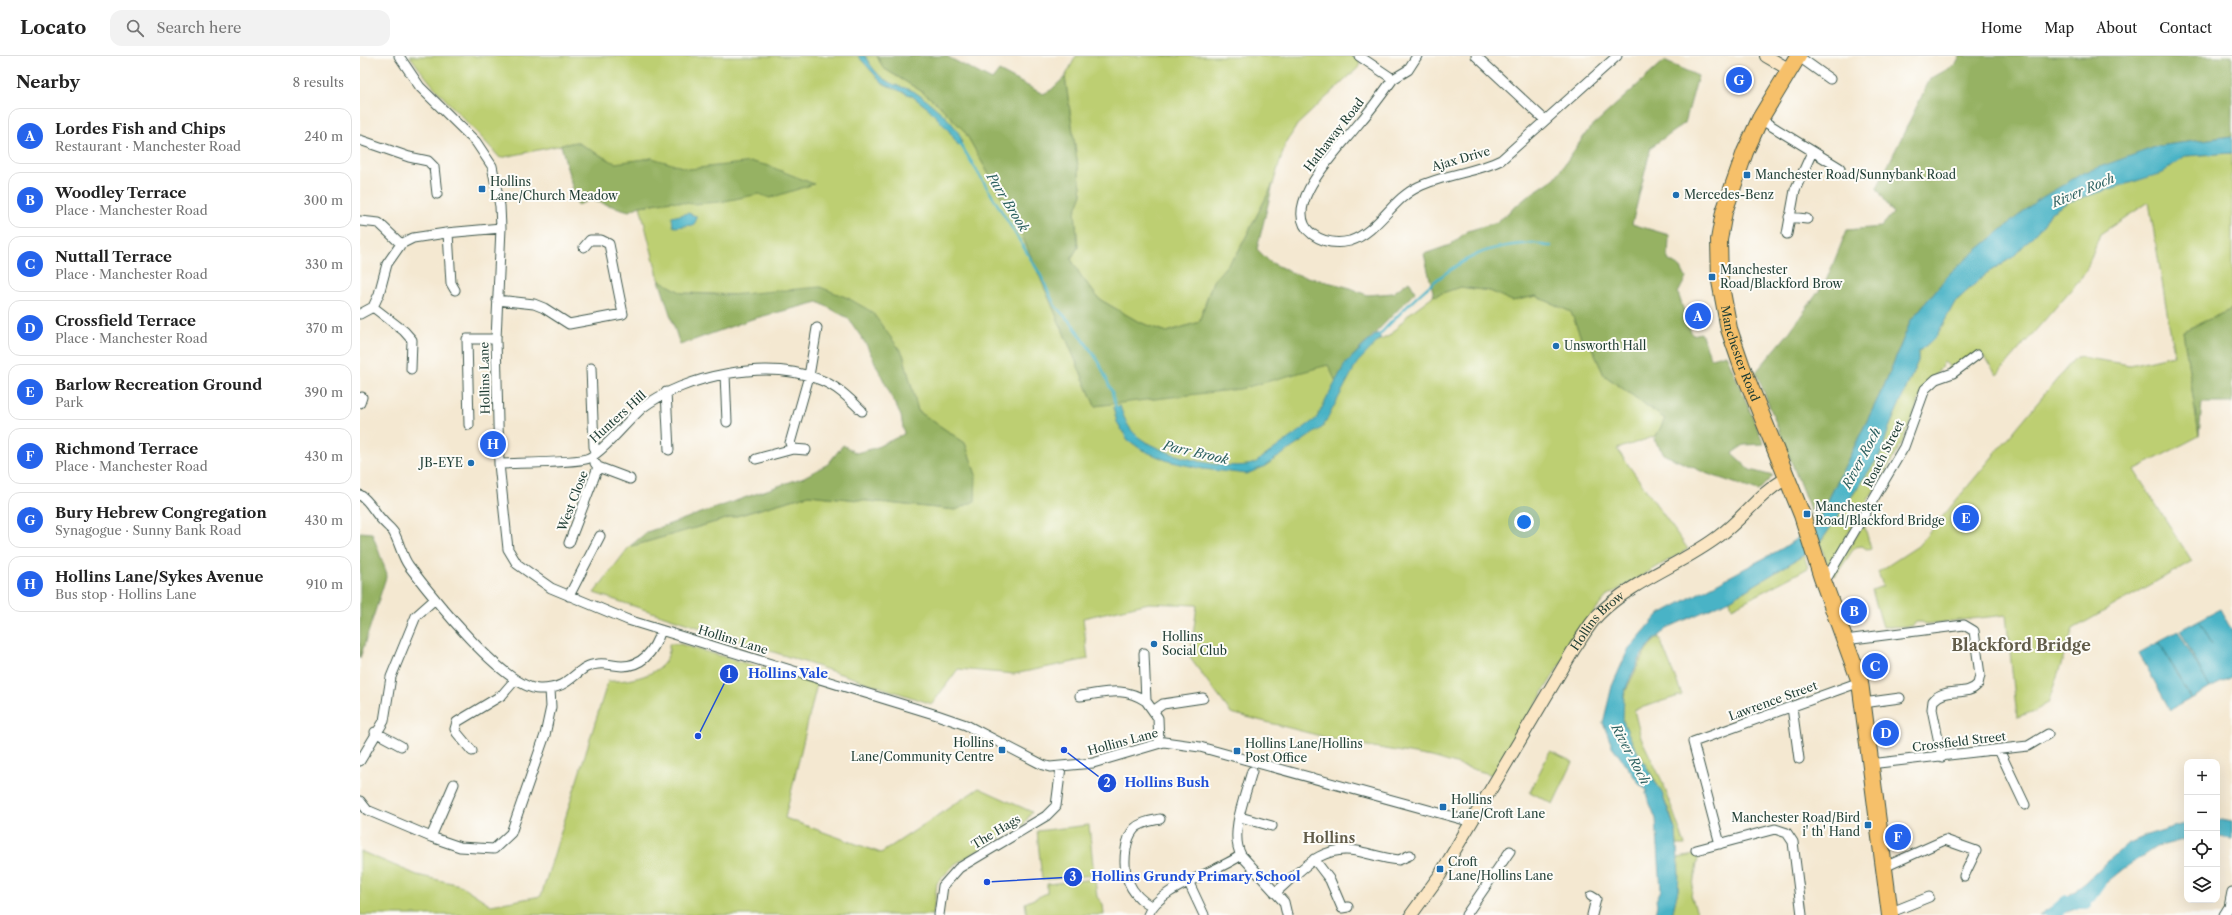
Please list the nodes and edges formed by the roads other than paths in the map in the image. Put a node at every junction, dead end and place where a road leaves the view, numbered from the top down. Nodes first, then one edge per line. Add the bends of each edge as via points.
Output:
1 (399, 56) edge
2 (1359, 56) edge
3 (1417, 56) edge
4 (1476, 56) edge
5 (1617, 56) edge
6 (1766, 56) edge
7 (1798, 56) edge
8 (1790, 70) junction
9 (1393, 79) junction
10 (1830, 79) dead end
11 (1760, 119) junction
12 (1545, 120) junction
13 (360, 140) edge
14 (1812, 152) junction
15 (1840, 168) dead end
16 (437, 194) dead end
17 (1789, 217) junction
18 (1808, 219) dead end
19 (360, 221) edge
20 (501, 228) junction
21 (448, 233) junction
22 (1787, 234) dead end
23 (1318, 238) joint
24 (401, 244) junction
25 (584, 247) dead end
26 (455, 290) dead end
27 (497, 300) junction
28 (373, 307) junction
29 (360, 314) edge
30 (817, 328) dead end
31 (496, 339) junction
32 (1977, 355) dead end
33 (591, 368) dead end
34 (411, 369) dead end
35 (725, 374) junction
36 (809, 376) junction
37 (666, 392) junction
38 (862, 411) dead end
39 (727, 422) dead end
40 (469, 425) dead end
41 (793, 449) junction
42 (669, 450) dead end
43 (806, 450) dead end
44 (594, 455) junction
45 (756, 459) dead end
46 (499, 464) junction
47 (598, 467) junction
48 (630, 479) dead end
49 (1786, 479) junction
50 (360, 495) edge
51 (600, 536) dead end
52 (569, 543) dead end
53 (1820, 573) junction
54 (569, 596) junction
55 (434, 600) junction
56 (661, 630) junction
57 (1845, 640) junction
58 (1144, 653) dead end
59 (515, 680) junction
60 (1860, 682) junction
61 (550, 689) junction
62 (1080, 696) dead end
63 (1203, 698) dead end
64 (1900, 698) dead end
65 (1146, 701) junction
66 (1863, 703) junction
67 (1792, 707) junction
68 (1153, 711) junction
69 (376, 732) junction
70 (2048, 734) dead end
71 (1159, 743) junction
72 (401, 746) dead end
73 (1999, 750) junction
74 (472, 751) dead end
75 (1942, 757) junction
76 (1799, 759) dead end
77 (360, 761) edge
78 (1870, 764) junction
79 (1061, 767) junction
80 (1252, 771) dead end
81 (454, 784) dead end
82 (360, 801) edge
83 (2025, 805) dead end
84 (1240, 816) junction
85 (1160, 819) dead end
86 (1472, 822) junction
87 (1272, 826) dead end
88 (431, 837) junction
89 (1720, 844) junction
90 (1696, 850) dead end
91 (1510, 851) dead end
92 (1241, 855) junction
93 (1410, 855) dead end
94 (1314, 860) junction
95 (1883, 866) junction
96 (1964, 876) dead end
97 (1189, 883) junction
98 (2232, 892) edge
99 (1275, 893) junction
100 (1592, 896) dead end
101 (1929, 897) dead end
102 (1343, 910) edge
103 (1150, 911) edge
104 (1890, 914) edge
105 (939, 915) edge
106 (1204, 915) edge
107 (1287, 915) edge
108 (1411, 915) edge
109 (1466, 915) edge
110 (1592, 915) edge
111 (1802, 915) edge
112 (2224, 915) edge

1 - 20 street, Hollins Lane via 420,87 476,142 492,166 500,206
2 - 9 street
3 - 9 street, Hathaway Road via 1408,70
4 - 12 street
5 - 12 street, Ajax Drive
6 - 8 street
7 - 8 highway, Manchester Road
7 - 10 street
8 - 11 highway, Manchester Road
9 - 23 street, Hathaway Road via 1309,188 1304,199 1303,220 1308,230
11 - 14 street
11 - 49 highway, Manchester Road via 1745,152 1724,212 1719,240 1720,281 1728,328
12 - 23 street, Ajax Drive via 1501,160 1431,180 1402,196 1359,237 1338,242
13 - 16 street via 409,157 428,160 434,168
14 - 15 street
14 - 17 street via 1795,190
17 - 18 street
17 - 22 street
19 - 24 street via 379,223
20 - 21 street
20 - 27 street, Hollins Lane
21 - 24 street via 414,238
21 - 26 street via 450,283
24 - 28 street via 388,264
25 - 27 street via 590,240 601,240 609,244 623,314 569,324 534,304
27 - 31 street, Hollins Lane
28 - 29 street
28 - 34 street via 404,330 412,340
30 - 36 street
31 - 40 street via 467,339
31 - 46 street, Hollins Lane
32 - 53 street, Roach Street via 1953,373 1936,379 1925,389 1904,447 1828,576
33 - 44 street
35 - 36 street, Hunters Hill via 761,372
35 - 37 street, Hunters Hill
35 - 39 street
36 - 38 street, Hunters Hill via 832,386
36 - 41 street via 790,444
37 - 42 street
37 - 44 street, Hunters Hill via 642,409
41 - 43 street
41 - 45 street
44 - 46 street via 584,460
44 - 47 street
46 - 54 street, Hollins Lane via 508,549 517,564 551,588
47 - 48 street
47 - 52 street, West Close
49 - 53 highway, Manchester Road via 1802,515
49 - 86 street, Hollins Brow via 1773,486 1717,538 1620,596 1598,615 1574,649
50 - 55 street via 394,532 409,566
51 - 54 street
53 - 57 highway
54 - 56 street, Hollins Lane via 628,620
55 - 59 street via 465,634
55 - 69 street via 416,616 391,677 384,721
56 - 61 street via 654,648 638,663 621,666 591,665 565,684
56 - 79 street, Hollins Lane via 938,715 973,729 1043,765
57 - 60 highway
57 - 75 street via 1964,625 1971,627 1975,634 1980,675 1978,684 1971,690 1943,693 1933,701 1932,709
58 - 65 street
59 - 61 street via 537,689
59 - 74 street via 502,695 456,722 457,733
60 - 66 highway
60 - 67 street, Lawrence Street
61 - 88 street via 551,708 545,735 511,833 494,849 460,847
62 - 65 street via 1122,690
63 - 68 street via 1162,704
64 - 66 street
65 - 68 street
66 - 78 highway
67 - 76 street
67 - 89 street, Lawrence Street via 1693,742
68 - 71 street via 1158,718
69 - 72 street
69 - 77 street
70 - 73 street, Crossfield Street via 2028,746
71 - 79 street, Hollins Lane via 1093,763
71 - 86 street, Hollins Lane via 1174,742 1200,747
73 - 75 street, Crossfield Street
73 - 83 street
75 - 78 street, Crossfield Street
78 - 95 highway
79 - 105 street, The Hags via 1056,806 1046,816 959,868 943,886
80 - 84 street
81 - 88 street
82 - 88 street via 367,810
84 - 87 street
84 - 92 street via 1236,843
85 - 103 street via 1142,823 1134,829 1127,843 1124,866 1132,891
86 - 108 street, Hollins Brow via 1440,875
89 - 90 street
89 - 111 street via 1775,829 1787,833 1793,842
91 - 109 street
92 - 97 street
92 - 99 street
93 - 94 street via 1399,860 1356,851 1335,850 1324,853
94 - 99 street
94 - 102 street via 1330,880
95 - 96 street via 1946,840 1976,851
95 - 104 highway
97 - 103 street via 1173,891
97 - 106 street
98 - 112 street
99 - 107 street via 1284,902
100 - 110 street via 1596,899
101 - 104 street

